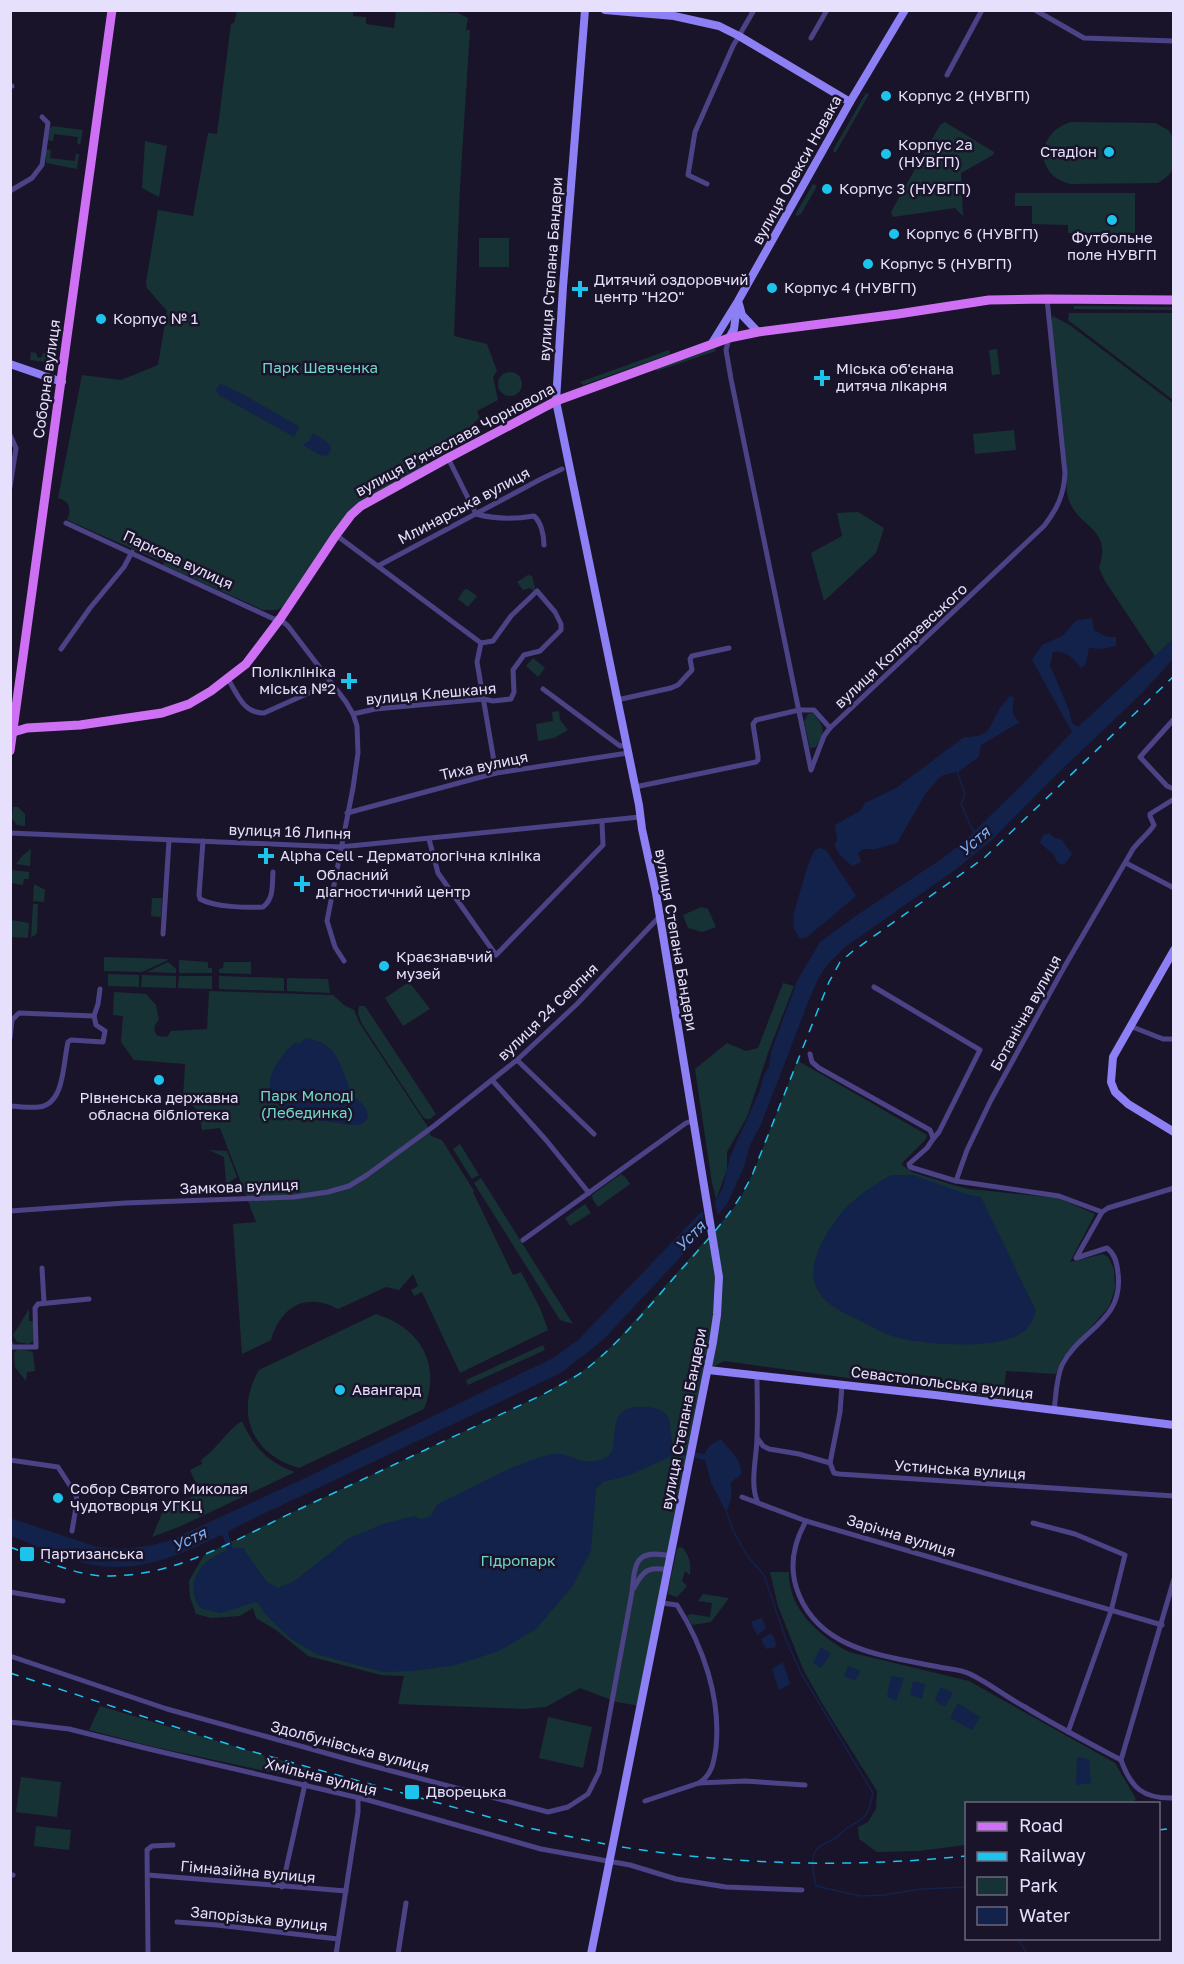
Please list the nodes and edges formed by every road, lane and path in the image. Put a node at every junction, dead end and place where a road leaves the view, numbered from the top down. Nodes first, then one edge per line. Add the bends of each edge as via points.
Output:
1 (112, 10) edge
2 (585, 10) edge
3 (605, 10) edge
4 (754, 10) edge
5 (827, 10) edge
6 (905, 10) edge
7 (982, 10) edge
8 (1035, 10) edge
9 (739, 36) junction
10 (811, 38) dead end
11 (1173, 41) edge
12 (947, 75) dead end
13 (850, 102) junction
14 (42, 117) dead end
15 (707, 184) dead end
16 (10, 190) edge
17 (1047, 298) junction
18 (1173, 300) edge
19 (738, 302) junction
20 (724, 323) junction
21 (758, 332) junction
22 (729, 338) junction
23 (712, 343) junction
24 (10, 364) edge
25 (62, 382) junction
26 (556, 401) junction
27 (10, 435) edge
28 (448, 458) junction
29 (562, 469) dead end
30 (10, 487) edge
31 (476, 514) junction
32 (66, 523) dead end
33 (336, 535) junction
34 (544, 545) dead end
35 (132, 552) junction
36 (378, 566) junction
37 (280, 619) junction
38 (481, 643) junction
39 (729, 648) dead end
40 (61, 649) dead end
41 (228, 679) junction
42 (331, 683) junction
43 (543, 689) dead end
44 (484, 699) junction
45 (617, 700) junction
46 (799, 710) junction
47 (353, 714) junction
48 (1173, 719) edge
49 (830, 728) junction
50 (12, 732) edge
51 (627, 749) junction
52 (10, 751) edge
53 (496, 773) junction
54 (635, 787) junction
55 (1173, 789) edge
56 (1173, 800) edge
57 (347, 813) junction
58 (640, 817) junction
59 (602, 822) junction
60 (10, 833) edge
61 (429, 839) junction
62 (169, 840) junction
63 (202, 842) junction
64 (340, 848) junction
65 (1126, 863) junction
66 (273, 872) dead end
67 (1173, 888) edge
68 (660, 916) junction
69 (163, 934) dead end
70 (1173, 950) edge
71 (344, 962) dead end
72 (874, 987) dead end
73 (100, 989) dead end
74 (94, 1016) junction
75 (1130, 1026) junction
76 (11, 1027) edge
77 (10, 1038) edge
78 (1173, 1039) edge
79 (810, 1054) dead end
80 (517, 1060) junction
81 (492, 1080) junction
82 (10, 1106) edge
83 (445, 1117) joint
84 (694, 1120) junction
85 (1173, 1132) edge
86 (594, 1134) dead end
87 (933, 1139) junction
88 (956, 1181) junction
89 (1173, 1188) edge
90 (589, 1193) junction
91 (10, 1210) edge
92 (1102, 1212) junction
93 (523, 1240) dead end
94 (42, 1268) dead end
95 (89, 1299) dead end
96 (44, 1302) junction
97 (10, 1343) edge
98 (708, 1370) junction
99 (756, 1375) junction
100 (842, 1385) junction
101 (1054, 1411) junction
102 (1173, 1425) edge
103 (757, 1438) junction
104 (10, 1460) edge
105 (830, 1463) junction
106 (1173, 1496) edge
107 (742, 1497) dead end
108 (758, 1503) junction
109 (806, 1521) junction
110 (1033, 1523) dead end
111 (72, 1531) dead end
112 (671, 1556) junction
113 (668, 1570) junction
114 (1173, 1579) edge
115 (10, 1592) edge
116 (632, 1592) junction
117 (63, 1601) dead end
118 (662, 1603) junction
119 (1111, 1611) junction
120 (1162, 1625) junction
121 (10, 1656) edge
122 (10, 1722) edge
123 (1068, 1732) junction
124 (1121, 1760) junction
125 (699, 1783) junction
126 (305, 1785) junction
127 (805, 1785) dead end
128 (358, 1798) junction
129 (1173, 1798) edge
130 (645, 1801) dead end
131 (173, 1845) dead end
132 (148, 1875) junction
133 (282, 1887) junction
134 (802, 1890) dead end
135 (346, 1891) junction
136 (406, 1903) dead end
137 (177, 1922) dead end
138 (338, 1939) junction
139 (148, 1953) edge
140 (336, 1953) edge
141 (398, 1953) edge
142 (591, 1953) edge

1 - 25 main road, Соборна вулиця
2 - 26 main road, вулиця Степана Бандери
3 - 9 main road via 674,16 719,26
4 - 9 street
5 - 10 street
6 - 13 main road, вулиця Олекси Новака
7 - 12 street
8 - 11 street via 1084,38
9 - 13 main road
9 - 15 street via 691,149 688,175
13 - 19 main road, вулиця Олекси Новака
14 - 16 street via 48,123 42,165 33,178
17 - 18 main road, вулиця Вʼячеслава Чорновола
17 - 21 main road, вулиця Вʼячеслава Чорновола via 989,300
17 - 49 street, вулиця Котляревського via 1065,474 1065,489 1054,513 1030,541
19 - 20 main road, вулиця Олекси Новака
19 - 21 main road via 742,315
19 - 22 main road
20 - 22 main road
20 - 23 main road, вулиця Олекси Новака
21 - 22 main road, вулиця Вʼячеслава Чорновола
22 - 23 main road, вулиця Вʼячеслава Чорновола
22 - 46 street via 726,350
23 - 26 main road, вулиця Вʼячеслава Чорновола
24 - 25 main road
25 - 50 main road, Соборна вулиця
26 - 28 main road, вулиця Вʼячеслава Чорновола
26 - 45 main road, вулиця Степана Бандери
27 - 30 street via 16,448
28 - 31 street
28 - 33 main road, вулиця Вʼячеслава Чорновола via 361,506
29 - 31 street, Млинарська вулиця
31 - 34 street via 534,516
31 - 36 street, Млинарська вулиця
32 - 35 street, Паркова вулиця
33 - 36 street
33 - 37 main road, вулиця Вʼячеслава Чорновола
35 - 37 street, Паркова вулиця
35 - 40 street
36 - 38 street
37 - 41 main road, вулиця Вʼячеслава Чорновола via 246,663
37 - 42 street
38 - 44 street via 477,662
38 - 44 street, вулиця Клешканя via 493,641 511,616 537,591 561,624 561,630 540,651 524,655 513,670 511,699
39 - 45 street via 692,656 692,670 678,685
41 - 42 street via 246,707 255,713 264,713
41 - 50 main road, вулиця Вʼячеслава Чорновола via 189,704 168,711
42 - 47 street
43 - 51 street
44 - 47 street, вулиця Клешканя
44 - 53 street
45 - 51 main road, вулиця Степана Бандери
46 - 49 street, вулиця Котляревського via 814,710
46 - 49 street via 811,770
46 - 54 street via 753,722 756,762
47 - 57 street via 358,753
48 - 55 street via 1140,757
50 - 52 main road, Соборна вулиця
51 - 53 street, Тиха вулиця
51 - 54 main road, вулиця Степана Бандери
53 - 57 street, Тиха вулиця
54 - 58 main road, вулиця Степана Бандери
56 - 65 street, Ботанічна вулиця via 1150,814 1154,825
57 - 64 street
58 - 59 street, вулиця 16 Липня
58 - 68 main road, вулиця Степана Бандери
59 - 61 street, вулиця 16 Липня
59 - 61 street via 603,845 496,955 438,873
60 - 62 street, вулиця 16 Липня
61 - 64 street, вулиця 16 Липня
62 - 63 street, вулиця 16 Липня
62 - 69 street
63 - 64 street, вулиця 16 Липня
63 - 66 street via 199,895 204,902 263,907 271,897
64 - 71 street via 327,921
65 - 67 street
65 - 88 street, Ботанічна вулиця via 992,1100
68 - 80 street, вулиця 24 Серпня via 577,1004
68 - 84 main road, вулиця Степана Бандери
70 - 75 main road
72 - 87 street, Ботанічна вулиця via 980,1050
73 - 74 street
74 - 76 street via 19,1013
74 - 82 street via 96,1025 105,1031 104,1042 68,1042 55,1098 44,1106
75 - 78 street
75 - 85 main road via 1113,1057 1111,1082 1115,1092
76 - 77 street
79 - 87 street via 819,1068 930,1130
80 - 81 street, вулиця 24 Серпня
80 - 86 street
81 - 83 street, вулиця 24 Серпня
81 - 90 street
83 - 91 street, Замкова вулиця via 367,1175 328,1192 294,1197
84 - 90 street
84 - 98 main road, вулиця Степана Бандери via 719,1277
87 - 88 street, Ботанічна вулиця via 910,1167
88 - 92 street via 1059,1196
89 - 92 street
90 - 93 street
92 - 101 street via 1076,1258 1110,1250 1118,1272 1116,1300 1064,1362
94 - 96 street
95 - 96 street
96 - 97 street via 35,1308 36,1347 11,1347
98 - 99 main road, Севастопольська вулиця
98 - 112 main road, вулиця Степана Бандери
99 - 100 main road, Севастопольська вулиця
99 - 103 street
100 - 101 main road, Севастопольська вулиця
100 - 105 street
101 - 102 main road, Севастопольська вулиця
103 - 105 street, Устинська вулиця via 769,1449
103 - 108 street via 754,1485
104 - 111 street via 58,1467 76,1495
105 - 106 street, Устинська вулиця via 834,1473 839,1474
107 - 108 street, Зарічна вулиця
108 - 109 street, Зарічна вулиця
109 - 119 street, Зарічна вулиця
109 - 123 street via 796,1545 794,1580 805,1607 832,1636 855,1648 969,1673
110 - 119 street via 1075,1534 1125,1555
112 - 113 main road, вулиця Степана Бандери
112 - 116 street, Здолбунівська вулиця via 658,1553 641,1557 635,1567
113 - 116 street, Здолбунівська вулиця via 645,1571
113 - 118 main road, вулиця Степана Бандери
114 - 120 street
115 - 117 street
116 - 121 street, Здолбунівська вулиця via 599,1772 588,1794 568,1807 549,1812 167,1709
118 - 125 street via 676,1605 697,1643 717,1714 713,1765 708,1777
118 - 142 main road, вулиця Степана Бандери
119 - 120 street, Зарічна вулиця
119 - 123 street
120 - 124 street
122 - 126 street, Хмільна вулиця via 69,1729
123 - 124 street
124 - 129 street via 1138,1789 1155,1797
125 - 127 street
125 - 130 street
126 - 128 street, Хмільна вулиця
126 - 133 street
128 - 134 street, Хмільна вулиця via 541,1849 630,1865 676,1879 726,1887
128 - 135 street
131 - 132 street via 147,1850
132 - 133 street, Гімназійна вулиця
132 - 139 street
133 - 135 street, Гімназійна вулиця
135 - 138 street
136 - 141 street
137 - 138 street, Запорізька вулиця
138 - 140 street

